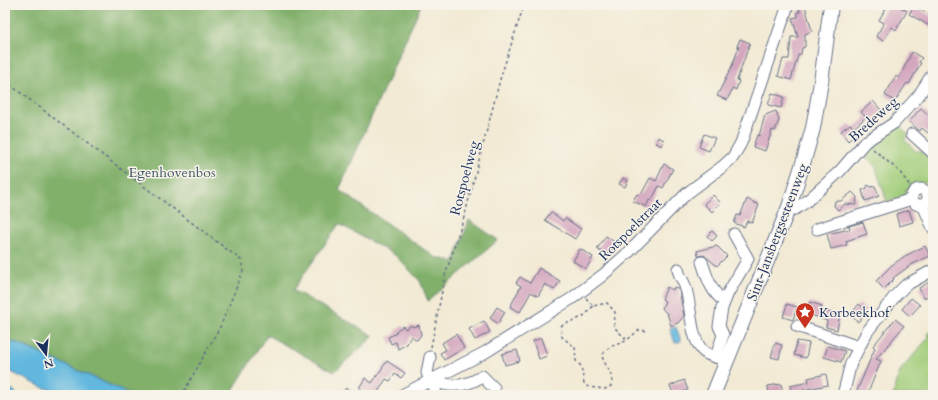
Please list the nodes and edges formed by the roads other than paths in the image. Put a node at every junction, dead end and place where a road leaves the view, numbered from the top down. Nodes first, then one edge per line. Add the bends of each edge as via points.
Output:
1 (788, 5) edge
2 (831, 5) edge
3 (933, 73) edge
4 (912, 134) dead end
5 (933, 153) edge
6 (931, 194) edge
7 (913, 195) junction
8 (923, 205) junction
9 (789, 207) junction
10 (933, 228) edge
11 (817, 229) dead end
12 (734, 234) dead end
13 (702, 262) dead end
14 (678, 269) dead end
15 (933, 270) edge
16 (724, 301) junction
17 (796, 326) dead end
18 (859, 347) junction
19 (430, 357) road end
20 (721, 359) junction
21 (430, 380) junction
22 (494, 388) dead end
23 (402, 395) edge
24 (437, 395) edge
25 (713, 395) edge
26 (843, 395) edge

1 - 21 street, Rotspoelstraat via 733,157 686,194 629,252 580,292 484,353
2 - 9 main road, Sint-Jansbergsesteenweg via 813,128
3 - 9 street, Bredeweg via 919,95 894,122 865,142 840,171 806,202 796,209
4 - 5 street
6 - 7 street via 918,188
6 - 8 street
7 - 8 street via 916,204
7 - 11 street
8 - 10 street
9 - 20 main road, Sint-Jansbergsesteenweg
12 - 16 street, Sint-Jansbergsesteenweg via 748,259
13 - 16 street via 714,291
14 - 20 street via 685,287 699,346 703,352
15 - 18 street via 906,285 895,296
16 - 20 street, Sint-Jansbergsesteenweg via 720,326 723,335
17 - 18 street
18 - 26 street via 851,363
19 - 21 street via 427,373
20 - 25 main road, Sint-Jansbergsesteenweg
21 - 22 street via 454,387 482,376
21 - 23 street, Rotspoelstraat
21 - 24 street

